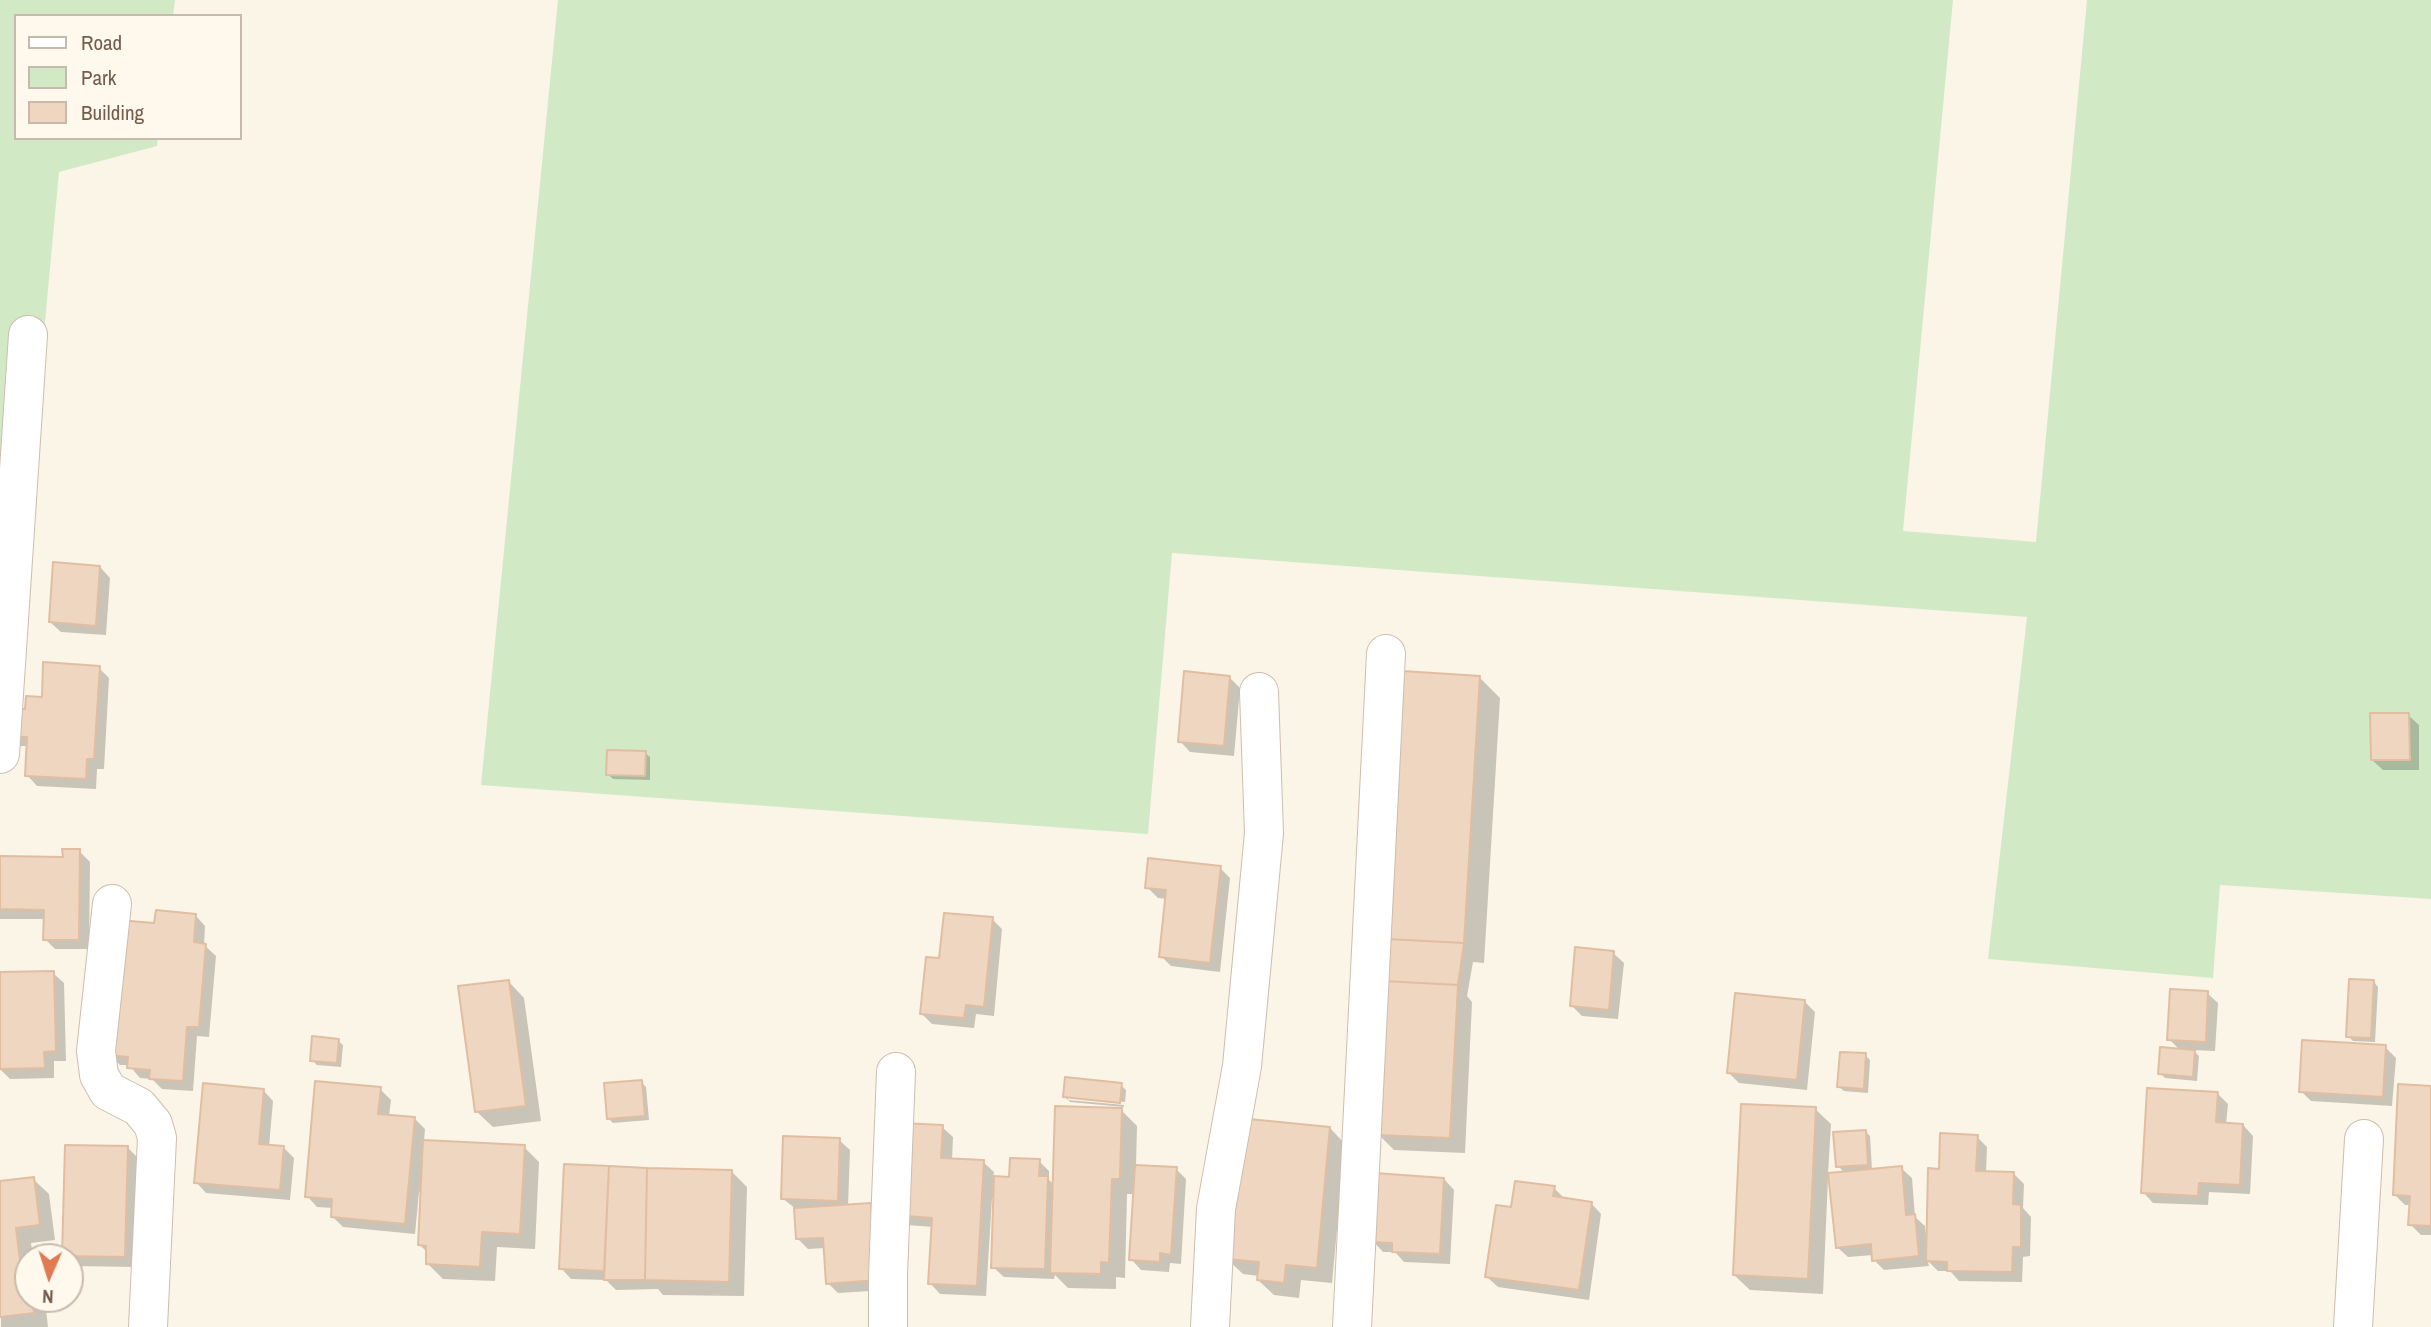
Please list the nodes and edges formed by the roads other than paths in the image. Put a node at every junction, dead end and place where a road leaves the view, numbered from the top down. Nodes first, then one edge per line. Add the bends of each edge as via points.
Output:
1 (28, 335) dead end
2 (1386, 654) dead end
3 (1259, 692) dead end
4 (0, 754) edge
5 (111, 904) dead end
6 (896, 1072) dead end
7 (2364, 1139) dead end
8 (148, 1327) edge
9 (888, 1327) edge
10 (1210, 1327) edge
11 (1352, 1327) edge
12 (2353, 1327) edge

1 - 4 lane
2 - 11 lane
3 - 10 lane via 1264,833 1242,1066 1216,1209
5 - 8 lane via 96,1051 99,1074 108,1091 139,1107 153,1124 157,1138
6 - 9 lane
7 - 12 lane

